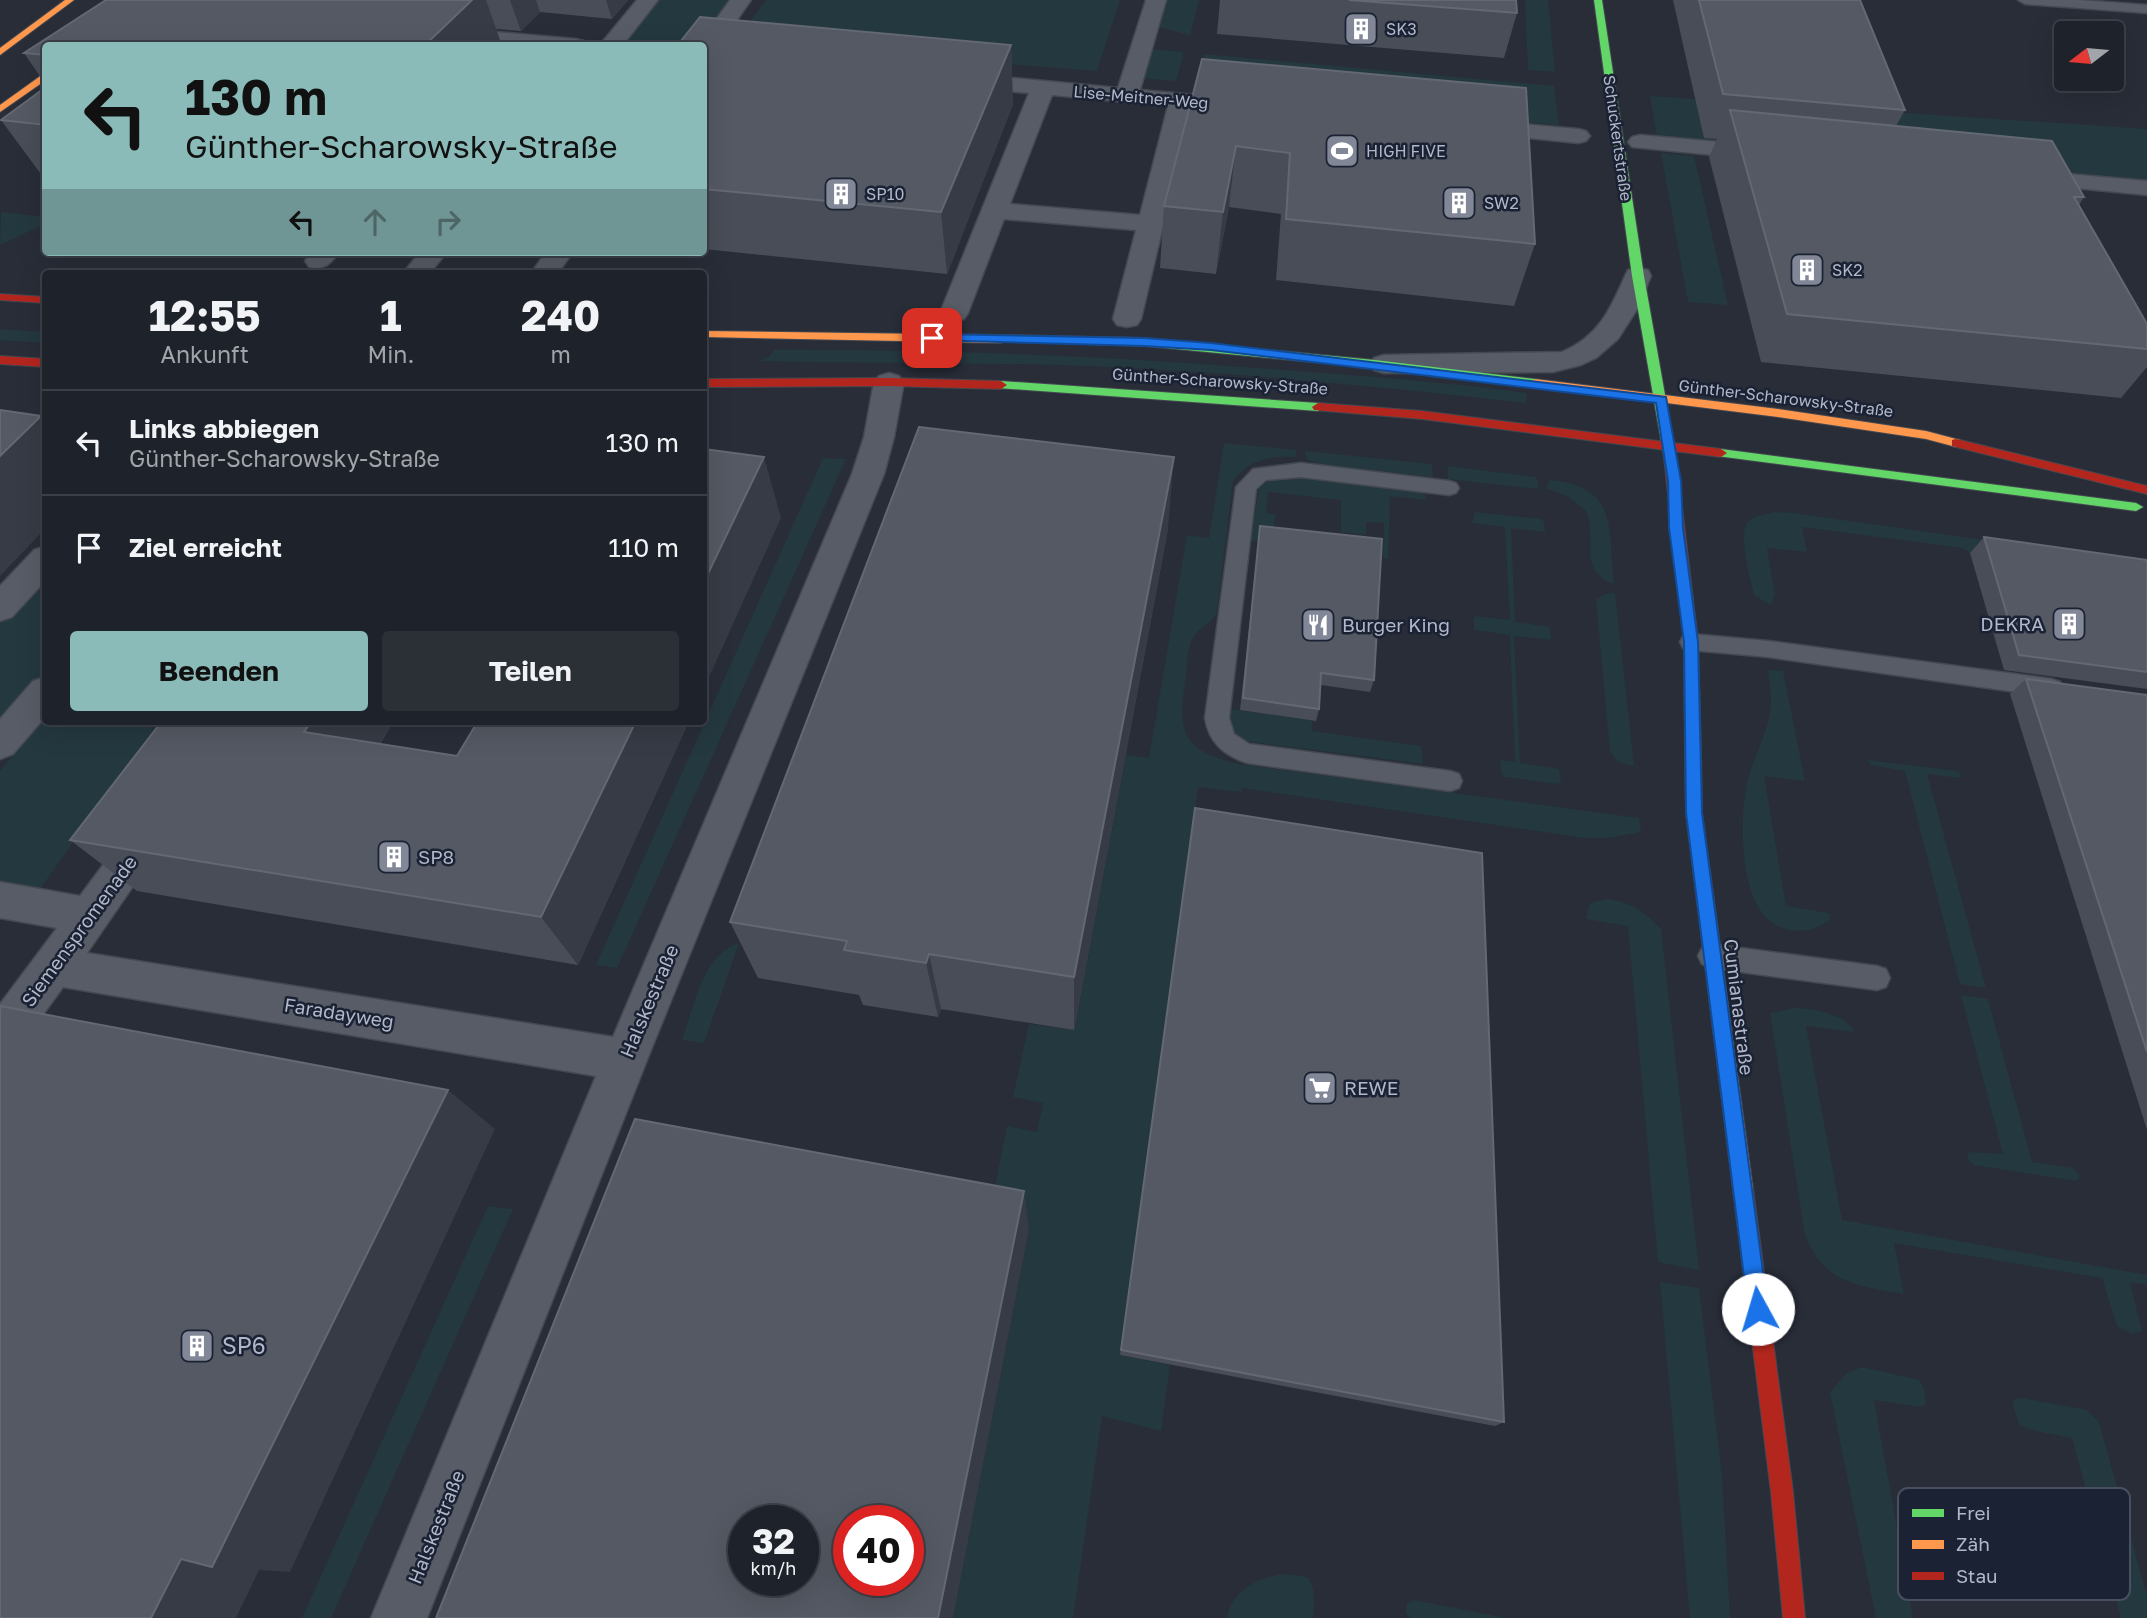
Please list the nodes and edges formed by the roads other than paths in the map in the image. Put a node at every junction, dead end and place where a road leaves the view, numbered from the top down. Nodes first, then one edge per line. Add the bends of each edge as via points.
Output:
1 (71, 0) edge
2 (648, 0) edge
3 (741, 0) edge
4 (1156, 0) edge
5 (1598, 0) edge
6 (2025, 0) edge
7 (2140, 0) edge
8 (2147, 9) edge
9 (429, 32) edge
10 (512, 42) edge
11 (613, 42) edge
12 (707, 47) edge
13 (0, 52) edge
14 (707, 57) edge
15 (729, 60) edge
16 (42, 78) edge
17 (940, 78) edge
18 (1043, 88) junction
19 (1127, 95) junction
20 (1181, 101) junction
21 (1270, 109) edge
22 (0, 110) edge
23 (1449, 125) edge
24 (1578, 136) dead end
25 (1640, 142) dead end
26 (1790, 155) edge
27 (1996, 174) edge
28 (2147, 188) edge
29 (994, 211) junction
30 (1150, 223) junction
31 (557, 256) edge
32 (546, 270) edge
33 (1638, 276) junction
34 (0, 298) edge
35 (42, 300) edge
36 (954, 313) dead end
37 (1127, 319) dead end
38 (707, 335) edge
39 (0, 360) edge
40 (42, 363) edge
41 (1375, 364) junction
42 (725, 369) dead end
43 (707, 375) edge
44 (889, 382) junction
45 (707, 383) edge
46 (1662, 400) junction
47 (1669, 444) junction
48 (1449, 488) dead end
49 (2147, 489) edge
50 (2147, 509) edge
51 (42, 562) edge
52 (0, 608) edge
53 (1691, 642) junction
54 (2079, 692) edge
55 (42, 696) edge
56 (0, 744) edge
57 (1450, 781) dead end
58 (168, 808) edge
59 (0, 900) edge
60 (89, 916) junction
61 (1711, 956) junction
62 (53, 965) junction
63 (1877, 978) dead end
64 (0, 1039) edge
65 (625, 1060) junction
66 (399, 1618) edge
67 (1794, 1618) edge

1 - 13 street
2 - 11 street
3 - 12 street
4 - 19 street
5 - 33 street, Schuckertstraße
6 - 8 lane
7 - 8 lane
9 - 10 street
14 - 15 street
16 - 22 street
17 - 18 street, Lise-Meitner-Weg
18 - 19 street, Lise-Meitner-Weg
18 - 29 street
19 - 20 street, Lise-Meitner-Weg
20 - 21 street, Lise-Meitner-Weg
20 - 30 street
23 - 24 street
25 - 26 street
27 - 28 street
29 - 30 street
29 - 36 street
30 - 37 street
31 - 32 street
33 - 41 street via 1617,325 1588,353 1573,360
33 - 46 street, Schuckertstraße
34 - 35 street
38 - 41 street, Günther-Scharowsky-Straße via 745,342 1144,342
39 - 40 street
41 - 46 street, Günther-Scharowsky-Straße
42 - 43 street
44 - 45 street, Günther-Scharowsky-Straße
44 - 47 street, Günther-Scharowsky-Straße via 1167,394 1434,416
44 - 65 street, Halskestraße via 868,474
46 - 47 street, Cumianastraße
46 - 49 street, Günther-Scharowsky-Straße via 1926,435
47 - 50 street, Günther-Scharowsky-Straße
47 - 53 street, Cumianastraße
48 - 57 lane via 1301,470 1274,471 1252,479 1247,487 1217,718 1227,744 1247,753
51 - 52 street
53 - 54 lane
53 - 61 street, Cumianastraße via 1694,813
55 - 56 street
58 - 60 street, Siemenspromenade
59 - 60 street
60 - 62 street, Siemenspromenade
61 - 63 lane
61 - 67 street, Cumianastraße via 1782,1492
62 - 64 street, Siemenspromenade
62 - 65 street, Faradayweg
65 - 66 street, Halskestraße

